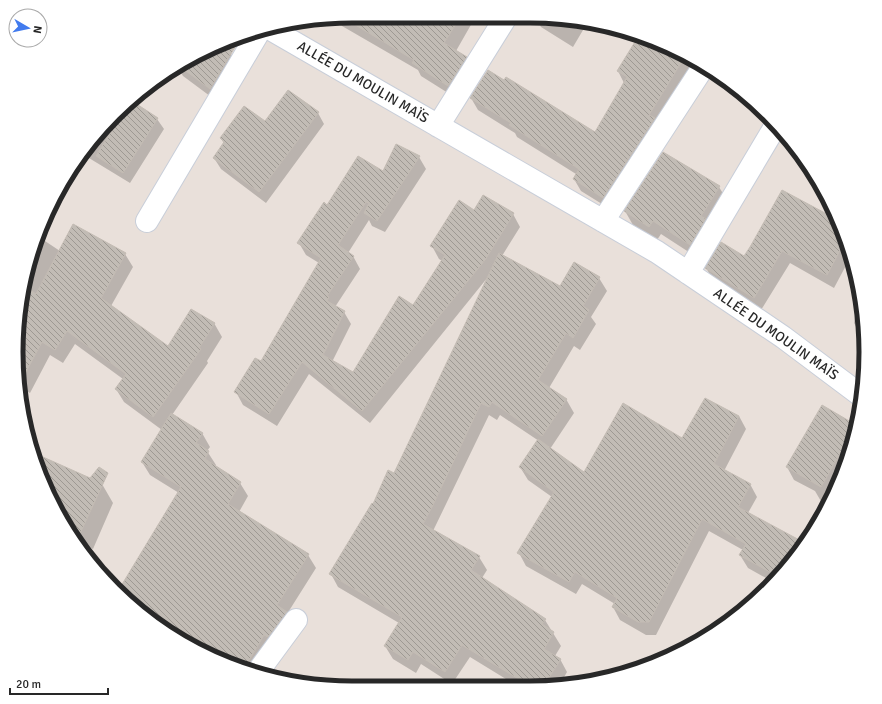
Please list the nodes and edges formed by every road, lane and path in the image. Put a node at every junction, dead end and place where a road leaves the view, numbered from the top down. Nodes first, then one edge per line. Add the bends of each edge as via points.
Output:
1 (502, 23) edge
2 (276, 32) edge
3 (256, 37) edge
4 (701, 71) edge
5 (438, 126) junction
6 (773, 130) edge
7 (147, 221) dead end
8 (603, 221) junction
9 (688, 273) junction
10 (856, 391) edge
11 (296, 620) dead end
12 (261, 668) edge

1 - 5 street, ALLÉE DU MOULIN MAÏS
2 - 5 street, ALLÉE DU MOULIN MAÏS
3 - 7 street
4 - 8 street
5 - 8 street, ALLÉE DU MOULIN MAÏS
6 - 9 street
8 - 9 street, ALLÉE DU MOULIN MAÏS
9 - 10 street, ALLÉE DU MOULIN MAÏS via 783,337
11 - 12 street

